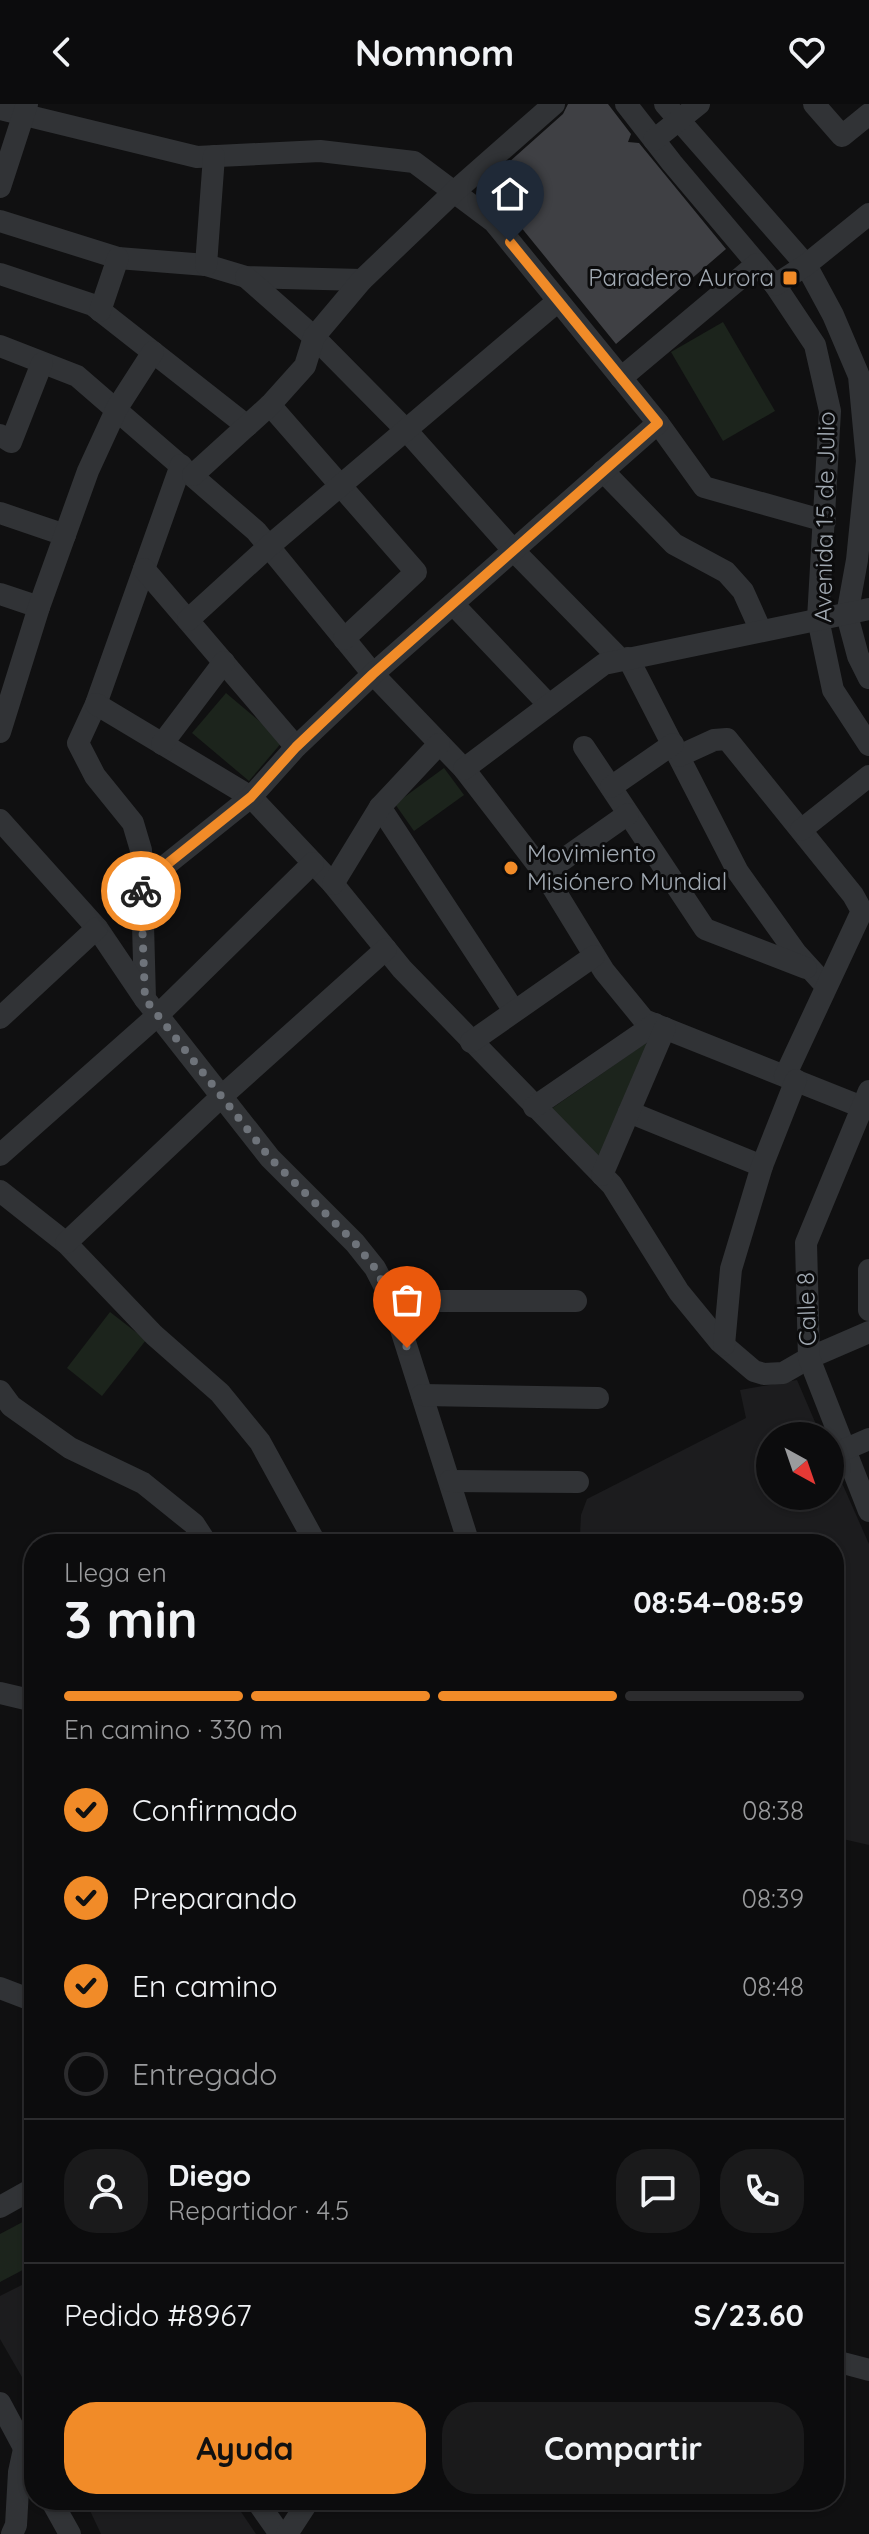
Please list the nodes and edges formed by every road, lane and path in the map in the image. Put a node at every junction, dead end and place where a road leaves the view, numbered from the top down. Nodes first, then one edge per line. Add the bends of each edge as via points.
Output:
1 (554, 104) edge
2 (626, 104) edge
3 (699, 104) edge
4 (814, 104) edge
5 (0, 109) edge
6 (25, 110) edge
7 (672, 112) edge
8 (869, 114) edge
9 (654, 140) junction
10 (214, 156) junction
11 (0, 187) edge
12 (454, 192) junction
13 (869, 214) edge
14 (0, 221) edge
15 (118, 258) junction
16 (757, 264) junction
17 (206, 265) junction
18 (806, 265) junction
19 (0, 274) edge
20 (246, 277) junction
21 (362, 280) junction
22 (775, 285) junction
23 (558, 301) junction
24 (100, 311) junction
25 (314, 337) junction
26 (0, 346) edge
27 (153, 352) junction
28 (42, 363) junction
29 (621, 378) junction
30 (270, 405) junction
31 (117, 408) junction
32 (658, 423) junction
33 (247, 426) junction
34 (406, 430) junction
35 (0, 435) edge
36 (187, 470) junction
37 (603, 471) junction
38 (341, 484) junction
39 (0, 513) edge
40 (825, 521) junction
41 (65, 535) junction
42 (268, 547) junction
43 (513, 550) junction
44 (144, 569) junction
45 (0, 594) edge
46 (453, 604) junction
47 (39, 607) junction
48 (869, 609) edge
49 (847, 615) junction
50 (818, 619) junction
51 (188, 620) junction
52 (761, 631) junction
53 (344, 639) junction
54 (624, 659) junction
55 (224, 662) junction
56 (373, 674) junction
57 (869, 678) edge
58 (96, 704) junction
59 (549, 705) junction
60 (0, 732) edge
61 (162, 744) junction
62 (439, 744) junction
63 (869, 745) edge
64 (296, 747) junction
65 (584, 747) dead end
66 (676, 750) junction
67 (464, 769) junction
68 (869, 776) edge
69 (611, 787) junction
70 (251, 797) junction
71 (380, 807) junction
72 (628, 814) junction
73 (0, 820) edge
74 (801, 830) junction
75 (313, 863) junction
76 (544, 873) junction
77 (333, 884) junction
78 (141, 885) junction
79 (863, 925) edge
80 (97, 928) junction
81 (386, 949) junction
82 (594, 956) junction
83 (819, 978) junction
84 (152, 1007) junction
85 (514, 1011) junction
86 (0, 1018) edge
87 (660, 1026) junction
88 (471, 1042) junction
89 (790, 1078) junction
90 (221, 1097) junction
91 (534, 1107) junction
92 (629, 1112) junction
93 (864, 1113) edge
94 (0, 1155) edge
95 (762, 1166) junction
96 (602, 1175) junction
97 (3, 1200) edge
98 (66, 1243) junction
99 (869, 1270) edge
100 (392, 1301) junction
101 (576, 1301) dead end
102 (869, 1310) edge
103 (869, 1332) edge
104 (724, 1345) junction
105 (809, 1358) junction
106 (0, 1391) edge
107 (422, 1395) junction
108 (598, 1398) dead end
109 (869, 1439) edge
110 (846, 1449) junction
111 (450, 1481) junction
112 (578, 1482) dead end
113 (869, 1511) edge
114 (200, 1534) edge
115 (311, 1534) edge
116 (466, 1534) edge
117 (0, 1693) edge
118 (24, 1699) edge
119 (0, 1988) edge
120 (24, 1997) edge
121 (24, 2194) edge
122 (0, 2207) edge
123 (844, 2363) edge
124 (869, 2370) edge
125 (0, 2403) edge
126 (24, 2449) edge
127 (24, 2465) edge
128 (57, 2510) edge
129 (265, 2510) edge
130 (287, 2510) edge
131 (302, 2510) edge
132 (286, 2533) edge
133 (12, 2534) edge
134 (70, 2534) edge

1 - 12 street
2 - 9 street, Avenida 15 de Julio
3 - 7 street
4 - 8 street via 842,136
5 - 6 street
6 - 10 street via 197,157
6 - 11 street
7 - 9 street
7 - 18 street, Avenida 15 de Julio
9 - 16 street, Avenida 15 de Julio
10 - 12 street via 320,151 414,162
10 - 17 street
12 - 21 street
12 - 23 street via 494,222
13 - 18 street
14 - 15 street
15 - 17 street
15 - 24 street
16 - 22 street, Avenida 15 de Julio
16 - 29 street
17 - 20 street
18 - 22 street
18 - 49 street, Avenida 15 de Julio via 859,376 867,461
19 - 24 street
20 - 21 street
20 - 25 street
21 - 25 street
22 - 40 street, Avenida 15 de Julio via 815,345 830,411
23 - 29 street
23 - 34 street
24 - 27 street
25 - 30 street via 305,366
25 - 34 street
26 - 28 street
27 - 31 street
27 - 33 street
28 - 31 street via 77,376
28 - 35 street via 11,442
29 - 32 street
30 - 33 street
30 - 38 street
31 - 36 street
31 - 41 street
32 - 37 street
32 - 40 street via 704,487
33 - 36 street
34 - 38 street
34 - 43 street
36 - 42 street
36 - 44 street
37 - 43 street
37 - 52 street via 674,544 726,572 743,591
38 - 42 street
38 - 53 street via 416,572
39 - 41 street
40 - 50 street, Avenida 15 de Julio
41 - 47 street
42 - 51 street
42 - 53 street
43 - 46 street
43 - 54 street
44 - 51 street
44 - 58 street
45 - 47 street
46 - 56 street
46 - 59 street
47 - 60 street
48 - 49 street
49 - 50 street
49 - 57 street, Avenida 15 de Julio
50 - 52 street
50 - 63 street, Avenida 15 de Julio via 833,690
51 - 55 street
52 - 54 street
53 - 56 street
54 - 59 street via 604,664
54 - 66 street
55 - 61 street
55 - 64 street
56 - 62 street
56 - 64 street
58 - 61 street
58 - 78 street via 78,743 95,776 133,823 141,850
59 - 67 street
61 - 70 street
62 - 67 street
62 - 71 street
64 - 70 street
65 - 69 street
66 - 69 street
66 - 74 street via 727,739
66 - 83 street via 738,872
67 - 76 street
68 - 74 street
69 - 72 street
70 - 75 street
70 - 78 street
71 - 77 street
71 - 85 street
72 - 76 street
72 - 83 street via 705,929
73 - 80 street
74 - 79 street via 853,895
75 - 77 street
75 - 84 street
76 - 82 street
77 - 81 street
78 - 84 street
79 - 83 street
80 - 84 street
80 - 86 street
81 - 88 street
81 - 90 street
82 - 85 street
82 - 87 street via 644,1020
83 - 89 street
84 - 90 street
84 - 94 street
85 - 88 street
87 - 89 street
87 - 91 street
87 - 92 street
88 - 91 street
89 - 93 street
89 - 95 street
90 - 98 street
90 - 100 street via 270,1158 355,1243
91 - 96 street
92 - 95 street
92 - 96 street
93 - 105 street, Calle 8 via 806,1243
95 - 104 street via 731,1269
96 - 104 street via 679,1292
97 - 98 street
98 - 115 street via 154,1335 220,1393 260,1442
99 - 102 street
100 - 101 street
100 - 107 street
103 - 105 street
104 - 105 street via 764,1374 783,1373
105 - 110 street, Calle 8
106 - 114 street via 11,1406 70,1448 143,1483
107 - 108 street
107 - 111 street
109 - 110 street
110 - 113 street, Calle 8
111 - 112 street
111 - 116 street
117 - 118 street
119 - 120 street
121 - 122 street
123 - 124 street
125 - 126 street
127 - 133 street
128 - 134 street
129 - 132 street
130 - 132 street
131 - 132 street

